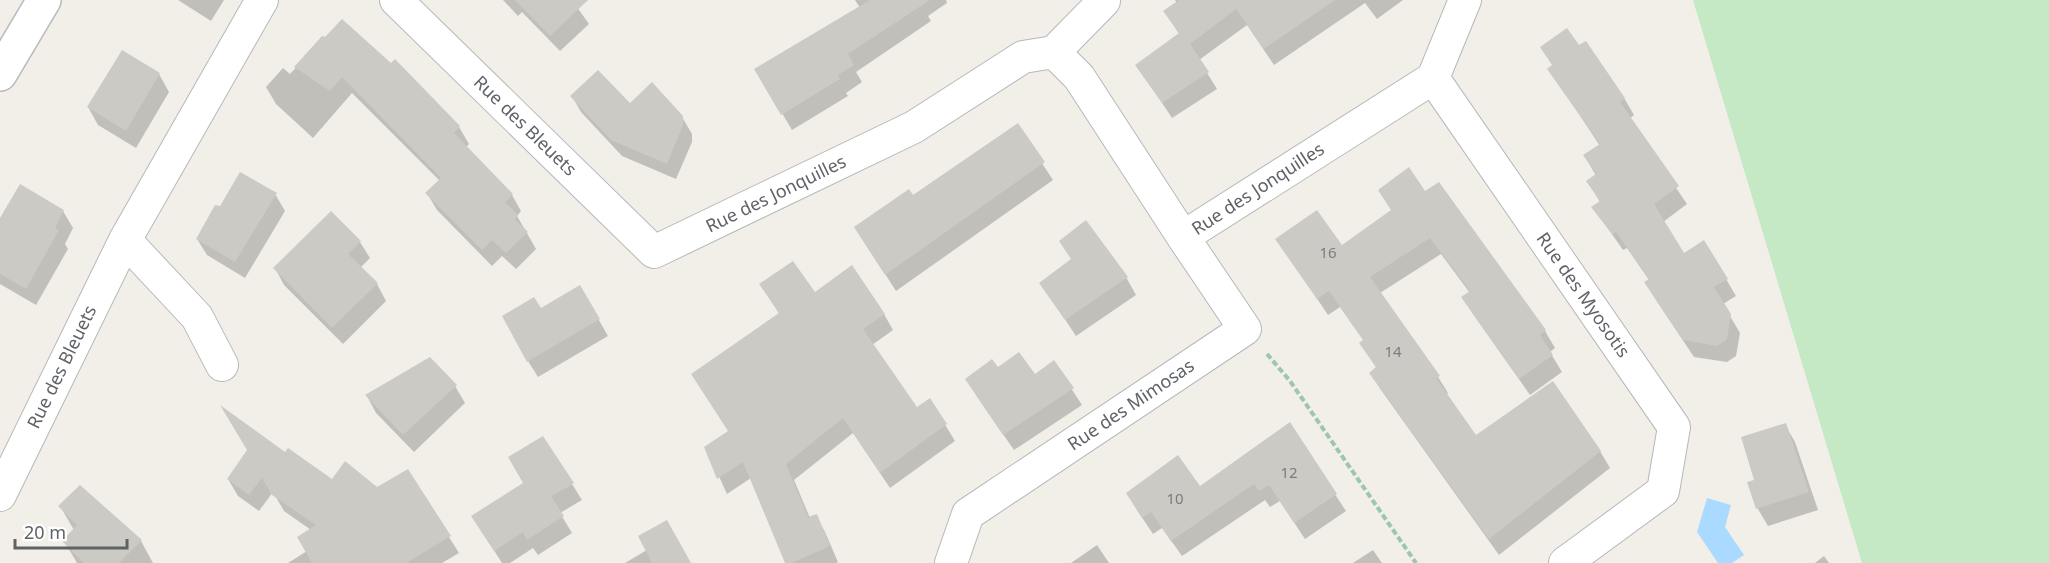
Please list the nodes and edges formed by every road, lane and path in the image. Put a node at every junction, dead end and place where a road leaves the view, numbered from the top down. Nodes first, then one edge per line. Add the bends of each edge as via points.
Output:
1 (44, 0) edge
2 (262, 0) edge
3 (396, 0) edge
4 (1465, 0) edge
5 (1104, 1) edge
6 (5, 52) edge
7 (1054, 52) junction
8 (1433, 78) junction
9 (1183, 237) junction
10 (124, 240) junction
11 (654, 252) joint
12 (1245, 329) junction
13 (222, 365) dead end
14 (0, 495) edge
15 (951, 563) edge
16 (1416, 563) edge
17 (1565, 563) edge

1 - 6 street
2 - 10 street, Rue des Bleuets
3 - 11 street, Rue des Bleuets
4 - 8 street
5 - 7 street
7 - 9 street, Rue des Jonquilles via 1079,78
7 - 11 street, Rue des Jonquilles via 1023,57 914,127
8 - 9 street, Rue des Jonquilles
8 - 17 street, Rue des Myosotis via 1674,427 1663,491
9 - 12 street
10 - 13 street via 197,317
10 - 14 street, Rue des Bleuets
12 - 15 street, Rue des Mimosas via 968,514
12 - 16 path via 1290,381

